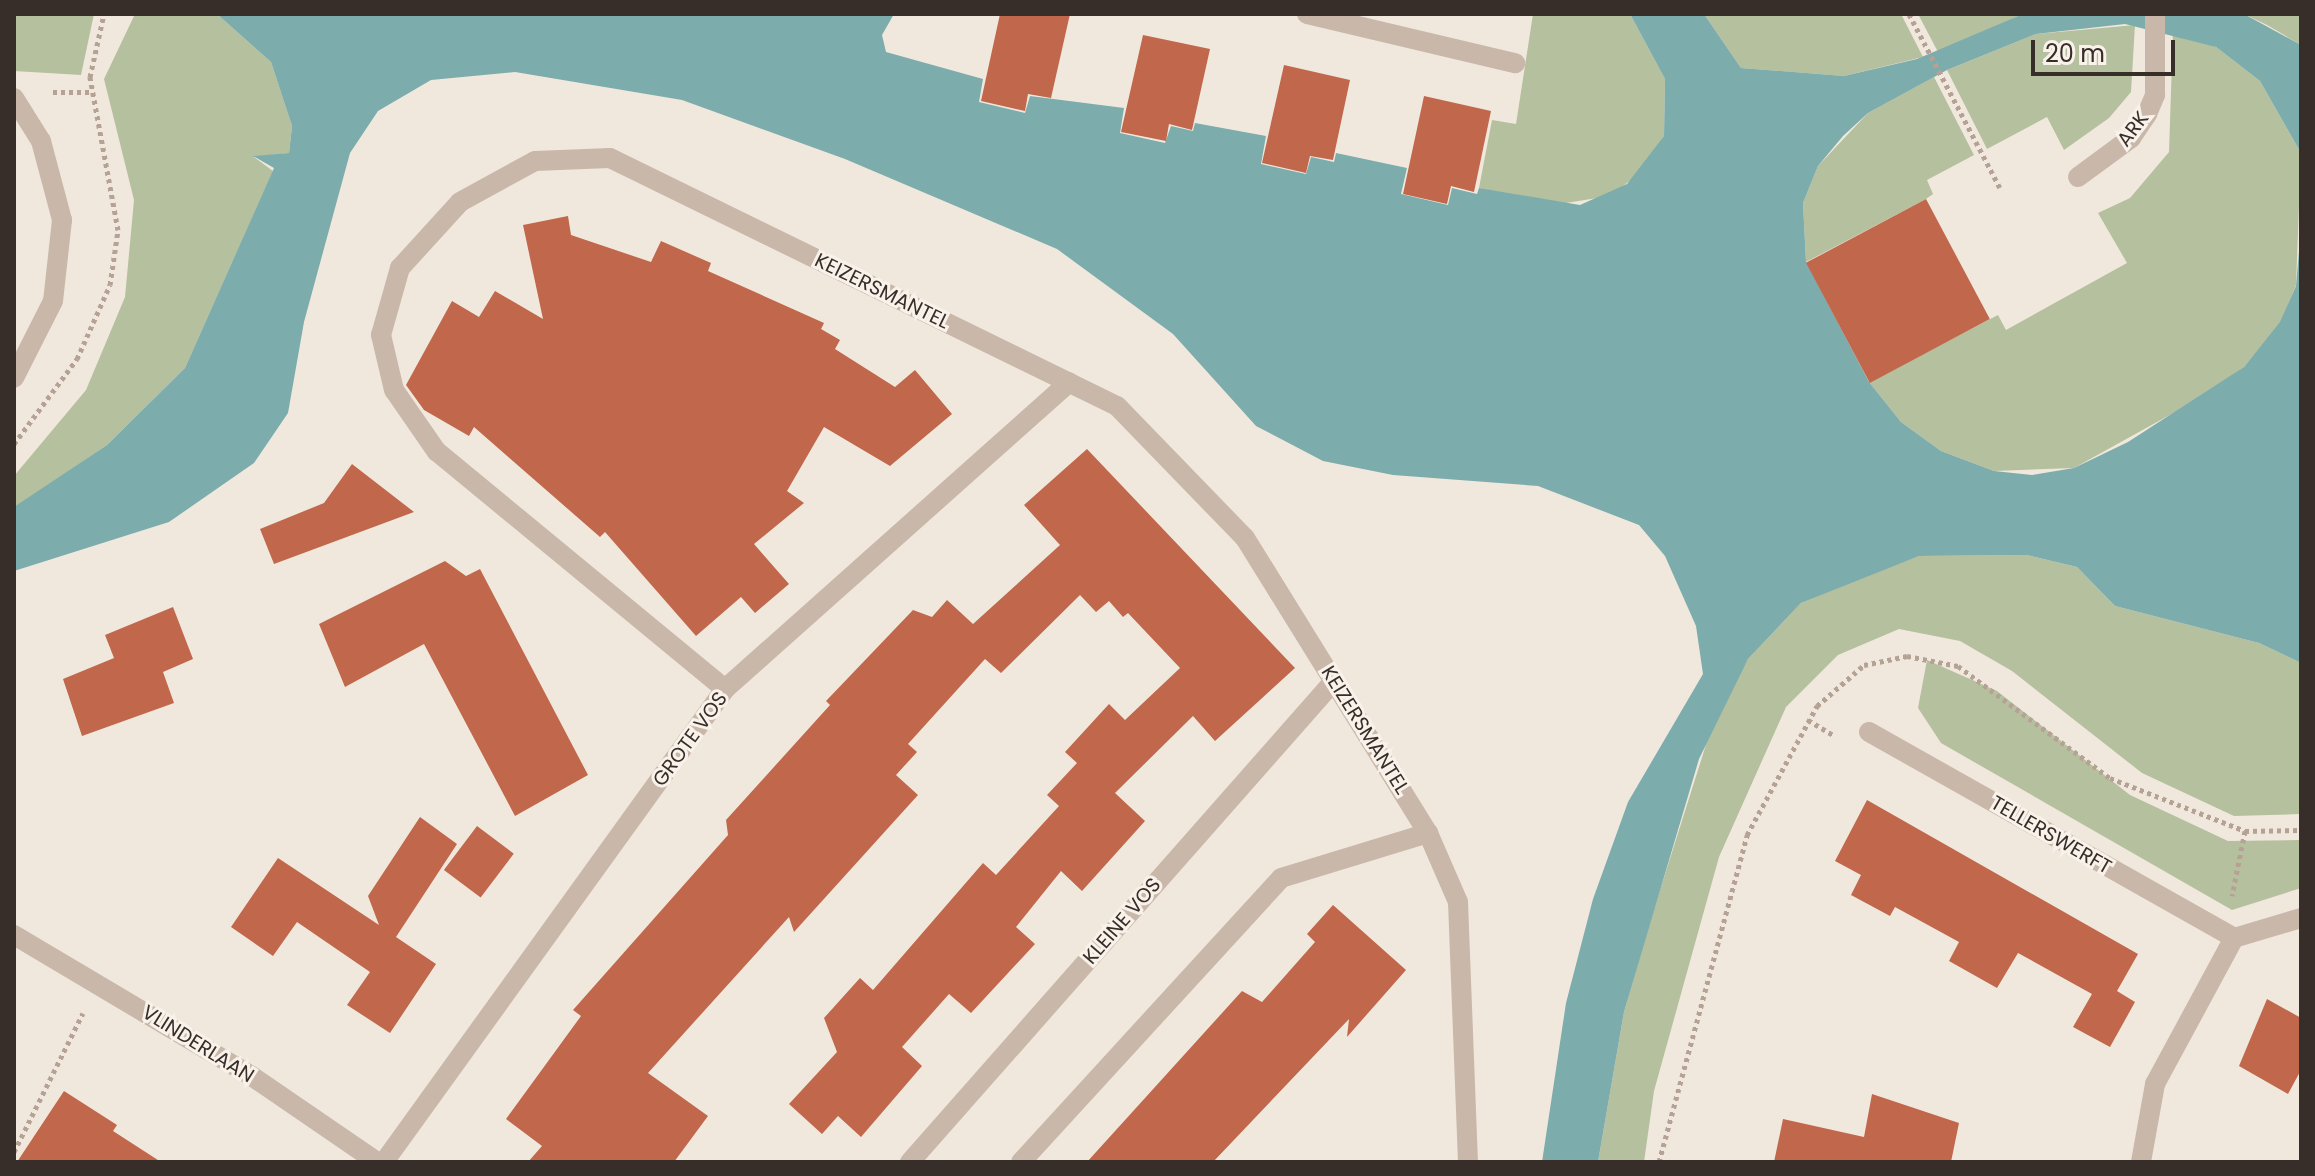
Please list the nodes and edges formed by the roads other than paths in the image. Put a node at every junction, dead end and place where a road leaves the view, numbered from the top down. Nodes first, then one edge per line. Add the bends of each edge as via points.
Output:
1 (1307, 14) edge
2 (2155, 14) edge
3 (1515, 63) dead end
4 (14, 98) edge
5 (2078, 177) dead end
6 (14, 378) edge
7 (1069, 382) junction
8 (1334, 681) junction
9 (725, 689) junction
10 (1869, 732) dead end
11 (1428, 833) junction
12 (2301, 918) edge
13 (14, 935) edge
14 (2234, 938) junction
15 (377, 1162) edge
16 (384, 1162) edge
17 (910, 1162) edge
18 (1021, 1162) edge
19 (1468, 1162) edge
20 (2141, 1162) edge

1 - 3 street
2 - 5 street, ARK via 2147,114 2131,138
4 - 6 street via 41,141 62,220 53,301
7 - 8 street, KEIZERSMANTEL via 1117,406 1245,538
7 - 9 street, GROTE VOS
7 - 9 street, KEIZERSMANTEL via 610,158 535,161 460,202 400,268 381,335 394,390 437,452
8 - 11 street, KEIZERSMANTEL
8 - 17 street, KLEINE VOS
9 - 16 street, GROTE VOS
10 - 14 street, TELLERSWERFT
11 - 18 street via 1281,878
11 - 19 street, KEIZERSMANTEL via 1458,902
12 - 14 street
13 - 15 street, VLINDERLAAN via 99,982
14 - 20 street via 2155,1084

